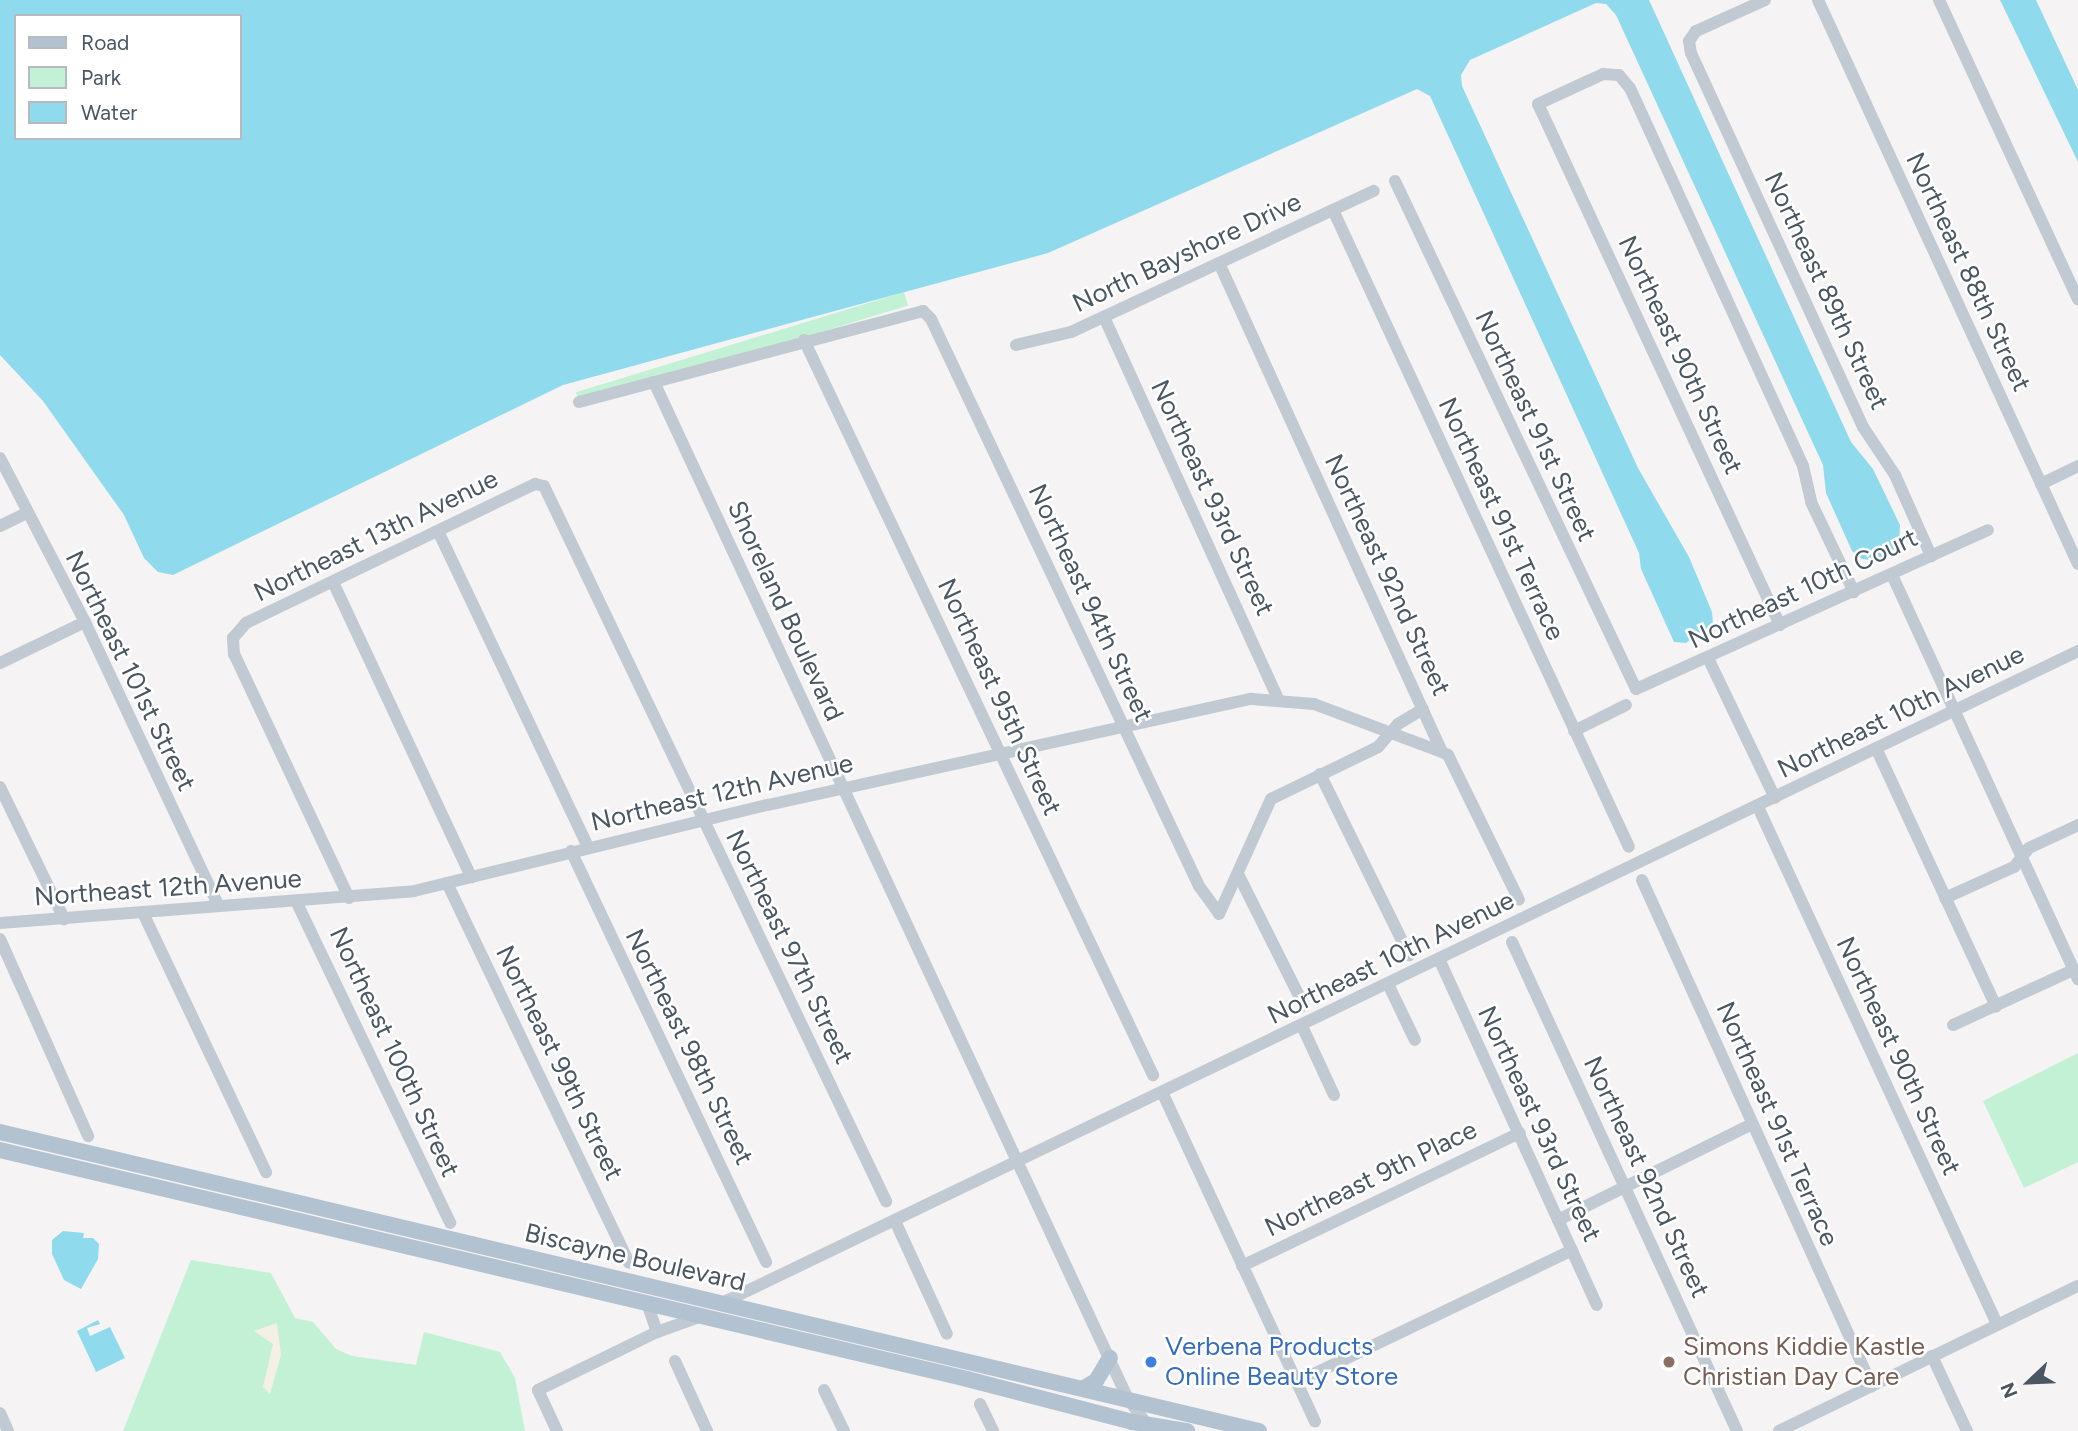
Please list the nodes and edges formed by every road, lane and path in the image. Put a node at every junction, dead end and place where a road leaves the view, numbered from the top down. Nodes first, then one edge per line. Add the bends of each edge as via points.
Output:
1 (1765, 0) edge
2 (1818, 0) edge
3 (1939, 0) edge
4 (1395, 181) dead end
5 (1374, 191) dead end
6 (1333, 210) junction
7 (1219, 263) junction
8 (2078, 299) edge
9 (1104, 317) junction
10 (804, 340) junction
11 (1016, 345) dead end
12 (654, 382) junction
13 (579, 401) dead end
14 (0, 458) edge
15 (2078, 466) edge
16 (2041, 484) junction
17 (544, 486) joint
18 (27, 513) junction
19 (0, 526) edge
20 (1989, 530) dead end
21 (438, 531) junction
22 (1931, 555) junction
23 (2078, 564) edge
24 (1892, 577) junction
25 (333, 582) junction
26 (1854, 592) junction
27 (85, 622) junction
28 (1780, 625) junction
29 (233, 638) joint
30 (2078, 651) edge
31 (1708, 658) junction
32 (0, 663) edge
33 (1636, 689) joint
34 (1278, 698) junction
35 (1626, 705) dead end
36 (1423, 709) junction
37 (1954, 712) junction
38 (1122, 726) junction
39 (1574, 731) junction
40 (1392, 733) junction
41 (1876, 748) junction
42 (1442, 752) junction
43 (1001, 754) junction
44 (1320, 774) junction
45 (0, 787) edge
46 (844, 789) junction
47 (1775, 798) junction
48 (1758, 807) junction
49 (705, 821) junction
50 (2078, 825) edge
51 (588, 847) junction
52 (1629, 847) dead end
53 (571, 851) junction
54 (2022, 859) junction
55 (1239, 876) junction
56 (471, 877) junction
57 (1642, 880) dead end
58 (447, 883) junction
59 (349, 898) junction
60 (1945, 898) junction
61 (1519, 900) dead end
62 (296, 901) junction
63 (218, 905) junction
64 (143, 913) junction
65 (64, 919) junction
66 (0, 923) edge
67 (0, 939) edge
68 (1512, 942) dead end
69 (1409, 955) dead end
70 (1440, 961) junction
71 (2076, 975) edge
72 (1388, 985) junction
73 (1304, 1006) dead end
74 (1996, 1007) junction
75 (1953, 1025) dead end
76 (1302, 1026) junction
77 (1415, 1040) dead end
78 (1153, 1075) dead end
79 (1163, 1094) junction
80 (1334, 1095) dead end
81 (1750, 1125) junction
82 (0, 1132) edge
83 (1520, 1133) junction
84 (88, 1136) dead end
85 (0, 1150) edge
86 (1019, 1162) junction
87 (266, 1172) dead end
88 (212, 1182) junction
89 (1626, 1187) junction
90 (191, 1195) junction
91 (886, 1200) dead end
92 (1558, 1220) junction
93 (895, 1221) junction
94 (450, 1223) dead end
95 (426, 1233) junction
96 (423, 1250) junction
97 (1572, 1250) junction
98 (766, 1262) dead end
99 (629, 1263) dead end
100 (1242, 1266) junction
101 (2078, 1286) edge
102 (647, 1303) junction
103 (722, 1303) junction
104 (1597, 1305) dead end
105 (702, 1316) junction
106 (1997, 1324) junction
107 (657, 1332) junction
108 (947, 1334) dead end
109 (1932, 1356) junction
110 (1110, 1358) junction
111 (675, 1361) dead end
112 (1297, 1382) junction
113 (1872, 1386) junction
114 (1084, 1388) junction
115 (824, 1390) dead end
116 (1128, 1399) junction
117 (980, 1404) dead end
118 (0, 1413) edge
119 (1315, 1421) dead end
120 (1807, 1425) edge
121 (1142, 1427) edge
122 (8, 1431) edge
123 (556, 1431) edge
124 (707, 1431) edge
125 (844, 1431) edge
126 (993, 1431) edge
127 (1186, 1431) edge
128 (1259, 1431) edge
129 (1737, 1431) edge
130 (1779, 1431) edge
131 (1968, 1431) edge

1 - 22 street, Northeast 89th Street via 1696,31 1689,41 1863,427 1895,475
2 - 16 street, Northeast 88th Street
3 - 8 street
4 - 33 street, Northeast 91st Street
5 - 6 street, North Bayshore Drive
6 - 7 street, North Bayshore Drive
6 - 39 street, Northeast 91st Terrace
7 - 9 street, North Bayshore Drive
7 - 36 street, Northeast 92nd Street
9 - 11 street, North Bayshore Drive via 1071,332
9 - 34 street, Northeast 93rd Street
10 - 12 street
10 - 38 street, Northeast 94th Street via 923,311 931,319
10 - 43 street, Northeast 95th Street
12 - 13 street
12 - 46 street, Shoreland Boulevard
14 - 18 street, Northeast 101st Street
15 - 16 street
16 - 23 street, Northeast 88th Street
17 - 21 street, Northeast 13th Avenue via 534,484
17 - 49 street, Northeast 97th Street
18 - 19 street
18 - 27 street, Northeast 101st Street
20 - 22 street, Northeast 10th Court
21 - 25 street, Northeast 13th Avenue
21 - 51 street
22 - 24 street, Northeast 10th Court
24 - 26 street, Northeast 10th Court
24 - 37 street
25 - 29 street, Northeast 13th Avenue via 246,623
25 - 56 street
26 - 28 street, Northeast 10th Court
26 - 28 street, Northeast 90th Street via 1811,502 1803,466 1630,88 1619,75 1604,74 1538,104
27 - 32 street
27 - 63 street, Northeast 101st Street
28 - 31 street, Northeast 10th Court
29 - 59 street, Northeast 100th Street via 234,654
30 - 37 street, Northeast 10th Avenue
31 - 33 street, Northeast 10th Court
31 - 47 street
34 - 38 street, Northeast 12th Avenue via 1226,703
34 - 40 street, Northeast 12th Avenue via 1314,704
35 - 39 street
36 - 40 street
36 - 42 street, Northeast 92nd Street
37 - 41 street, Northeast 10th Avenue
37 - 54 street
38 - 43 street, Northeast 12th Avenue
38 - 55 street, Northeast 94th Street via 1207,901 1219,914
39 - 52 street, Northeast 91st Terrace
40 - 42 street, Northeast 12th Avenue
40 - 44 street via 1377,747
41 - 47 street, Northeast 10th Avenue
41 - 60 street
42 - 61 street, Northeast 92nd Street via 1448,755
43 - 46 street, Northeast 12th Avenue
43 - 78 street, Northeast 95th Street
44 - 55 street via 1271,799
44 - 69 street
45 - 65 street
46 - 49 street, Northeast 12th Avenue
46 - 86 street, Shoreland Boulevard
47 - 48 street, Northeast 10th Avenue
48 - 70 street, Northeast 10th Avenue
48 - 106 street, Northeast 90th Street
49 - 51 street, Northeast 12th Avenue
49 - 91 street, Northeast 97th Street
50 - 54 street via 2029,848
51 - 53 street, Northeast 12th Avenue
53 - 56 street, Northeast 12th Avenue
53 - 98 street, Northeast 98th Street
54 - 60 street
54 - 71 street
55 - 73 street
56 - 58 street, Northeast 12th Avenue
57 - 81 street, Northeast 91st Terrace
58 - 59 street, Northeast 12th Avenue
58 - 99 street, Northeast 99th Street
59 - 62 street, Northeast 12th Avenue
60 - 74 street
62 - 63 street, Northeast 12th Avenue
62 - 94 street, Northeast 100th Street
63 - 64 street, Northeast 12th Avenue
64 - 65 street, Northeast 12th Avenue
64 - 87 street
65 - 66 street, Northeast 12th Avenue
67 - 84 street
68 - 89 street, Northeast 92nd Street
70 - 72 street, Northeast 10th Avenue
70 - 83 street, Northeast 93rd Street
71 - 74 street
72 - 76 street, Northeast 10th Avenue
72 - 77 street
74 - 75 street
76 - 79 street, Northeast 10th Avenue
76 - 80 street
79 - 86 street, Northeast 10th Avenue
79 - 100 street
81 - 89 street
81 - 113 street, Northeast 91st Terrace
82 - 88 main road, Biscayne Boulevard
83 - 92 street, Northeast 93rd Street
83 - 100 street, Northeast 9th Place
85 - 90 main road, Biscayne Boulevard
86 - 93 street, Northeast 10th Avenue
86 - 110 street, Shoreland Boulevard
88 - 90 main road
88 - 95 main road, Biscayne Boulevard
89 - 92 street
89 - 129 street, Northeast 92nd Street
90 - 96 main road, Biscayne Boulevard
92 - 97 street, Northeast 93rd Street
93 - 103 street, Northeast 10th Avenue
93 - 108 street
95 - 96 main road
95 - 103 main road, Biscayne Boulevard
96 - 102 main road, Biscayne Boulevard
97 - 104 street, Northeast 93rd Street
97 - 112 street
100 - 112 street
101 - 106 street
102 - 105 main road, Biscayne Boulevard
102 - 107 street
103 - 114 main road, Biscayne Boulevard
105 - 107 street
105 - 121 main road, Biscayne Boulevard
106 - 109 street
107 - 123 street via 538,1390
109 - 113 street
109 - 131 street
110 - 114 main road via 1096,1381
110 - 116 street, Shoreland Boulevard
111 - 124 street
112 - 119 street
113 - 120 street
114 - 116 main road, Biscayne Boulevard
115 - 125 street
116 - 121 street, Shoreland Boulevard
116 - 128 main road, Biscayne Boulevard
117 - 126 street
118 - 122 street
120 - 130 street
121 - 127 main road, Biscayne Boulevard

